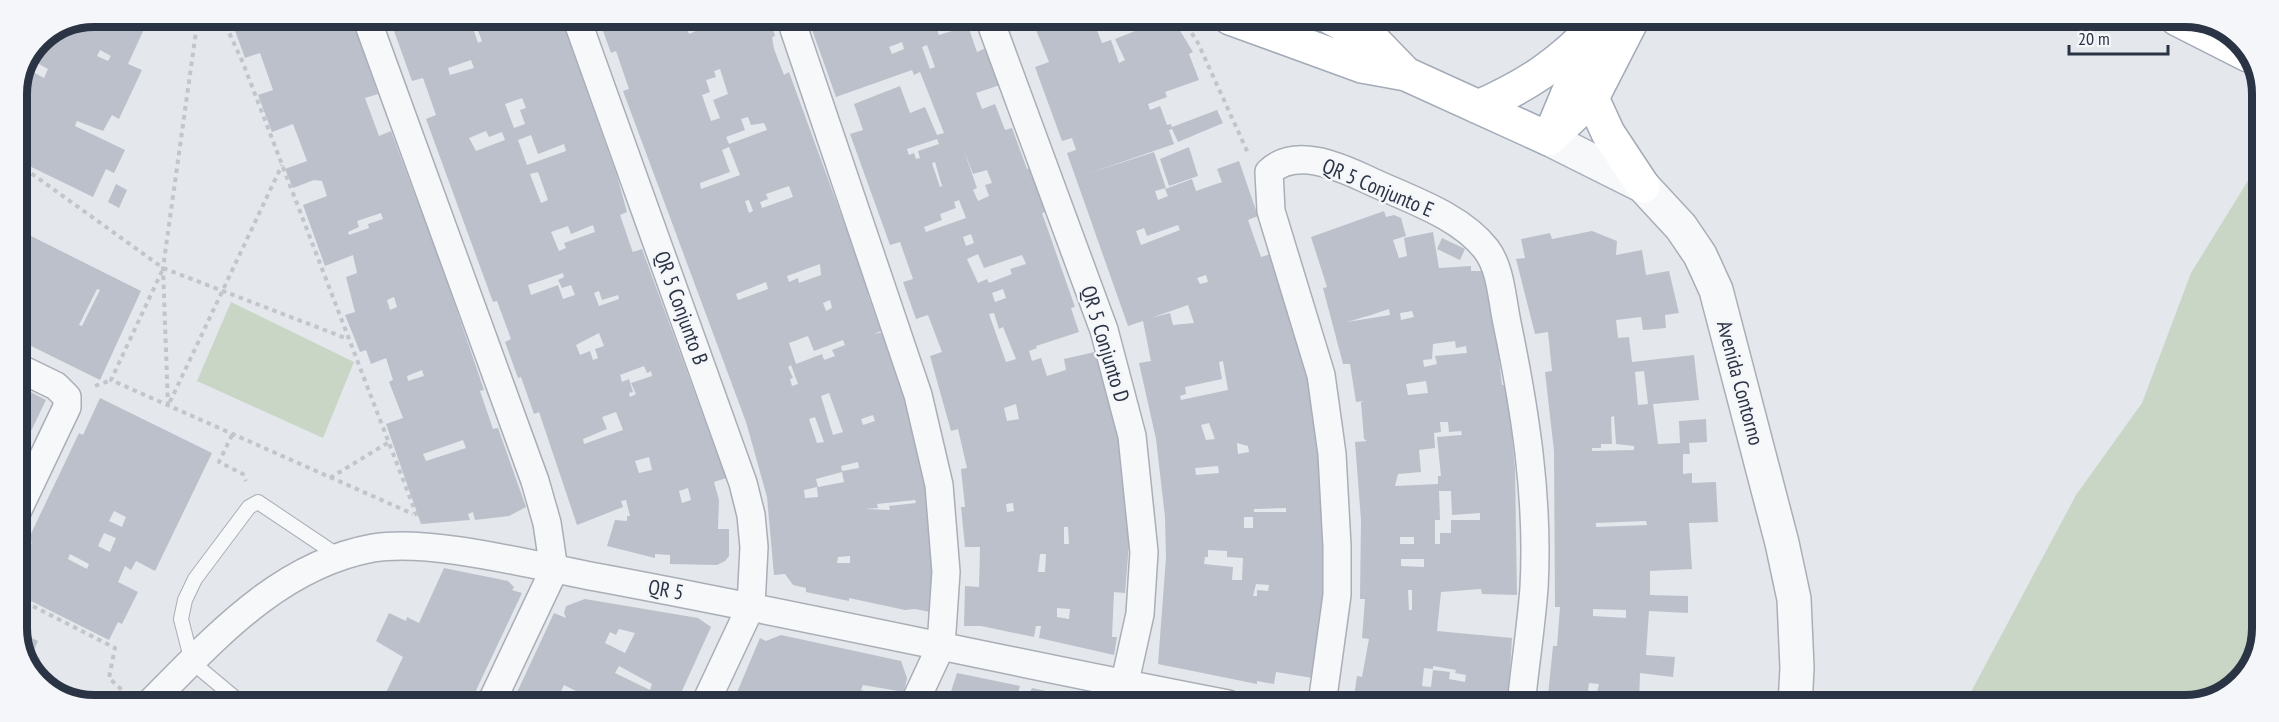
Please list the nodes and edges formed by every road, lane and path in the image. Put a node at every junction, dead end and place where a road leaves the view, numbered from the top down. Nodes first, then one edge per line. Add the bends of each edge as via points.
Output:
1 (197, 27) edge
2 (226, 27) edge
3 (370, 27) edge
4 (580, 27) edge
5 (794, 27) edge
6 (992, 27) edge
7 (1188, 27) edge
8 (1274, 27) edge
9 (1349, 27) edge
10 (1594, 27) edge
11 (1596, 27) edge
12 (1628, 27) edge
13 (2195, 28) edge
14 (2232, 47) edge
15 (1406, 74) junction
16 (1592, 98) junction
17 (1478, 107) junction
18 (1549, 139) junction
19 (282, 165) junction
20 (27, 171) edge
21 (1643, 186) junction
22 (1269, 190) junction
23 (163, 268) junction
24 (221, 293) junction
25 (349, 339) junction
26 (27, 372) edge
27 (168, 406) junction
28 (232, 435) junction
29 (389, 442) junction
30 (330, 478) junction
31 (27, 491) edge
32 (253, 504) junction
33 (417, 516) junction
34 (438, 550) junction
35 (340, 557) junction
36 (554, 570) junction
37 (27, 603) edge
38 (751, 606) junction
39 (941, 646) junction
40 (192, 662) junction
41 (1122, 694) edge
42 (133, 695) edge
43 (147, 695) edge
44 (231, 695) edge
45 (495, 695) edge
46 (709, 695) edge
47 (918, 695) edge
48 (1323, 695) edge
49 (1522, 695) edge
50 (1796, 695) edge

1 - 23 path
2 - 19 path
3 - 36 street via 535,481 547,522
4 - 38 street, QR 5 Conjunto B via 743,483 754,547
5 - 39 street via 918,394 939,484 943,520 946,572
6 - 41 street, QR 5 Conjunto D via 1104,330 1132,436 1144,552 1140,614
7 - 22 path
8 - 15 main road via 1362,66
9 - 15 main road via 1374,40
10 - 17 main road via 1570,54 1536,78
11 - 18 main road
12 - 16 main road
13 - 14 main road
15 - 17 main road
16 - 18 main road
16 - 21 main road via 1608,133
17 - 18 main road
18 - 21 street, Avenida Contorno
19 - 24 path
19 - 25 path
20 - 23 path
21 - 50 street, Avenida Contorno via 1681,227 1700,255 1716,290 1794,599
22 - 48 street, QR 5 Conjunto E via 1271,211 1321,375 1332,454 1336,595
22 - 49 street, QR 5 Conjunto E via 1269,172 1278,164 1295,159 1314,161 1356,175 1472,233 1494,262 1524,405 1530,466 1534,587
23 - 24 path
23 - 27 path
23 - 27 path via 111,380
24 - 25 path
24 - 27 path
25 - 29 path
26 - 31 street via 56,386 67,397 67,407
27 - 28 path
28 - 30 path
28 - 32 path via 219,462 243,474
29 - 30 path
29 - 33 path
30 - 33 path
32 - 35 lane via 262,504
32 - 40 lane via 195,579 185,600 181,619
33 - 34 path
34 - 35 street, QR 5 via 375,548
34 - 36 street, QR 5
35 - 40 street, QR 5 via 303,572 264,596
36 - 38 street, QR 5
36 - 45 street
37 - 42 path via 116,648 109,678
38 - 39 street, QR 5
38 - 46 street
39 - 41 street, QR 5
39 - 47 street
40 - 43 street, QR 5
40 - 44 lane

